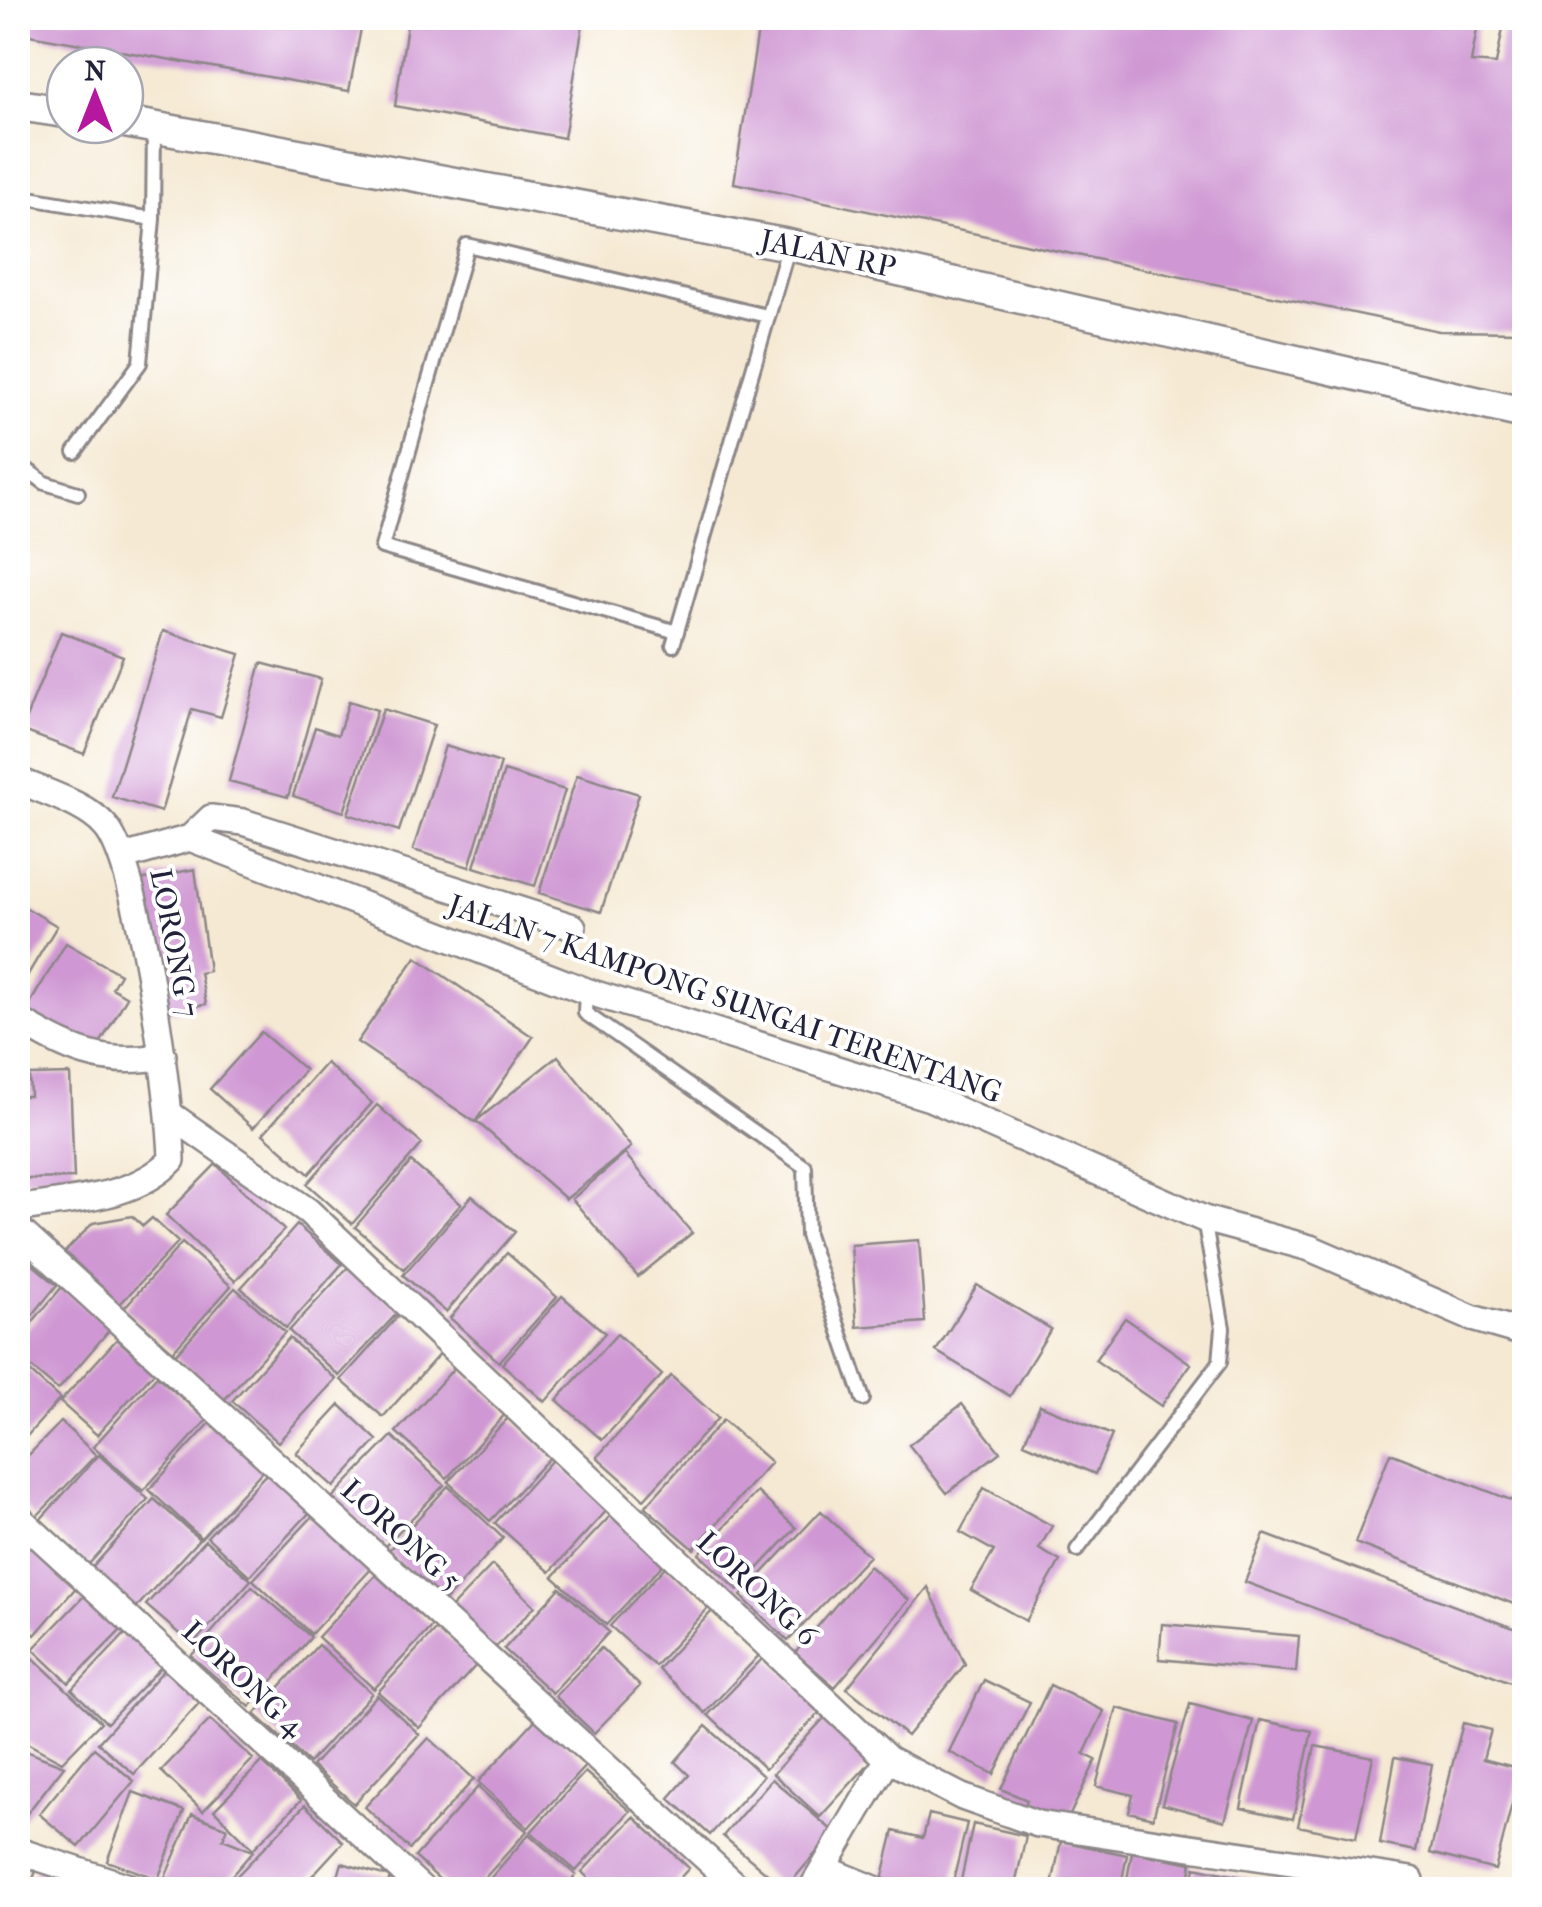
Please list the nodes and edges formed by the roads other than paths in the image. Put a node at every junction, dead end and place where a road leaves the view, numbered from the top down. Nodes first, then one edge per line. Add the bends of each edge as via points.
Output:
1 (18, 105) edge
2 (45, 109) edge
3 (145, 125) edge
4 (142, 145) edge
5 (18, 196) edge
6 (153, 219) junction
7 (789, 245) junction
8 (767, 316) junction
9 (1524, 413) edge
10 (76, 452) dead end
11 (18, 463) edge
12 (78, 493) dead end
13 (18, 780) edge
14 (190, 838) junction
15 (124, 856) junction
16 (573, 927) dead end
17 (586, 991) junction
18 (18, 1020) edge
19 (162, 1056) junction
20 (171, 1116) junction
21 (18, 1209) edge
22 (1204, 1219) junction
23 (18, 1229) edge
24 (1524, 1333) edge
25 (863, 1399) dead end
26 (18, 1517) edge
27 (1077, 1550) dead end
28 (888, 1759) junction
29 (18, 1851) edge
30 (818, 1879) edge
31 (1411, 1880) dead end
32 (138, 1890) edge
33 (423, 1890) edge
34 (741, 1890) edge
35 (877, 1890) edge

1 - 2 street
3 - 7 street, JALAN RP
4 - 6 lane
5 - 6 lane
6 - 10 lane via 140,363
7 - 8 lane
7 - 9 street, JALAN RP
8 - 8 lane via 468,245 382,547 675,638
11 - 12 lane via 46,483
13 - 15 street, LORONG 7 via 104,824
14 - 15 street
14 - 16 street via 211,818 243,822
14 - 17 street, JALAN 7 KAMPONG SUNGAI TERENTANG
15 - 19 street, LORONG 7
17 - 22 street, JALAN 7 KAMPONG SUNGAI TERENTANG via 930,1098
17 - 25 lane via 586,1013 805,1167 807,1235
18 - 19 street via 73,1052 134,1062
19 - 20 street, LORONG 7
20 - 21 street, LORONG 7 via 172,1160 153,1179
20 - 28 street, LORONG 6 via 308,1211
22 - 24 street, JALAN 7 KAMPONG SUNGAI TERENTANG via 1310,1248 1472,1318
22 - 27 lane via 1223,1328 1220,1362
23 - 34 street, LORONG 5
26 - 33 street, LORONG 4
28 - 30 street
28 - 31 street, LORONG 6 via 962,1797 1038,1824
29 - 32 street
30 - 35 street

